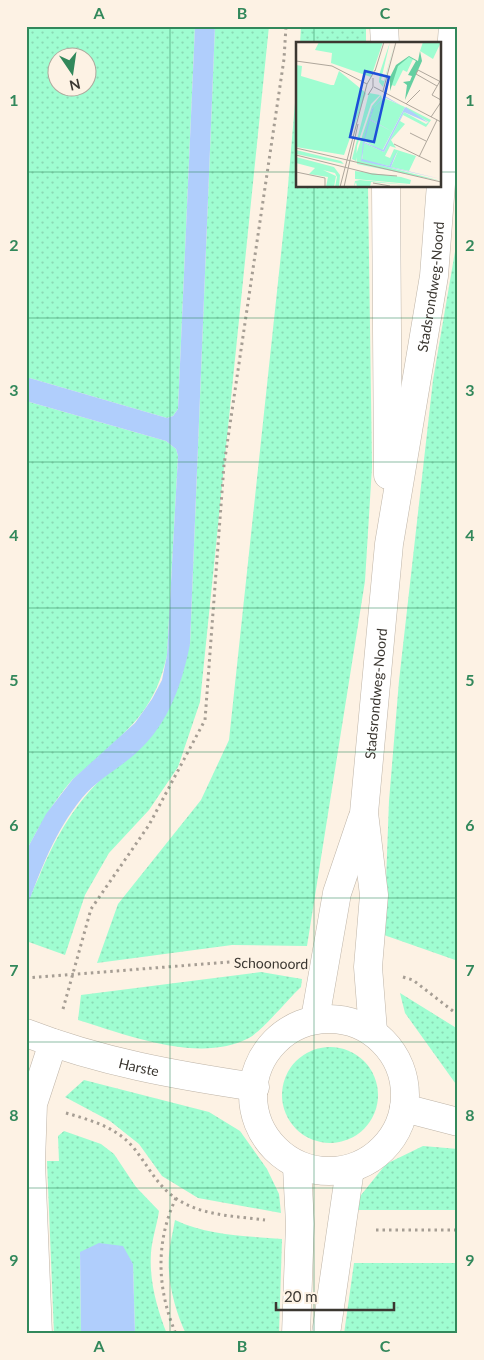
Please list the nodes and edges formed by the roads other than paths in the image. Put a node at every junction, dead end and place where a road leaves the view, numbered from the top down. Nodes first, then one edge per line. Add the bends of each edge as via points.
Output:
1 (384, 26) edge
2 (453, 26) edge
3 (385, 42) edge
4 (442, 171) edge
5 (386, 188) edge
6 (441, 188) edge
7 (389, 544) junction
8 (364, 813) junction
9 (315, 1019) junction
10 (373, 1031) junction
11 (26, 1033) edge
12 (53, 1043) junction
13 (254, 1087) junction
14 (404, 1108) junction
15 (458, 1122) edge
16 (297, 1167) junction
17 (350, 1169) junction
18 (38, 1334) edge
19 (296, 1334) edge
20 (326, 1334) edge

1 - 3 main road
2 - 4 main road, Stadsrondweg-Noord
5 - 7 main road, Stadsrondweg-Noord
6 - 7 main road, Stadsrondweg-Noord via 434,276
7 - 8 main road, Stadsrondweg-Noord
8 - 9 main road, Stadsrondweg-Noord via 337,893
8 - 10 main road, Stadsrondweg-Noord via 374,895 368,967
9 - 10 main road via 353,1019
9 - 13 main road via 280,1034 261,1063
10 - 14 main road via 388,1044 399,1063 404,1084
11 - 12 main road, Harste
12 - 13 main road, Harste via 160,1072
12 - 18 main road via 33,1104 31,1162
13 - 16 main road via 258,1124 266,1139
14 - 15 main road
14 - 17 main road via 398,1127 386,1145 371,1160
16 - 17 main road via 322,1172
16 - 19 main road via 300,1224
17 - 20 main road

